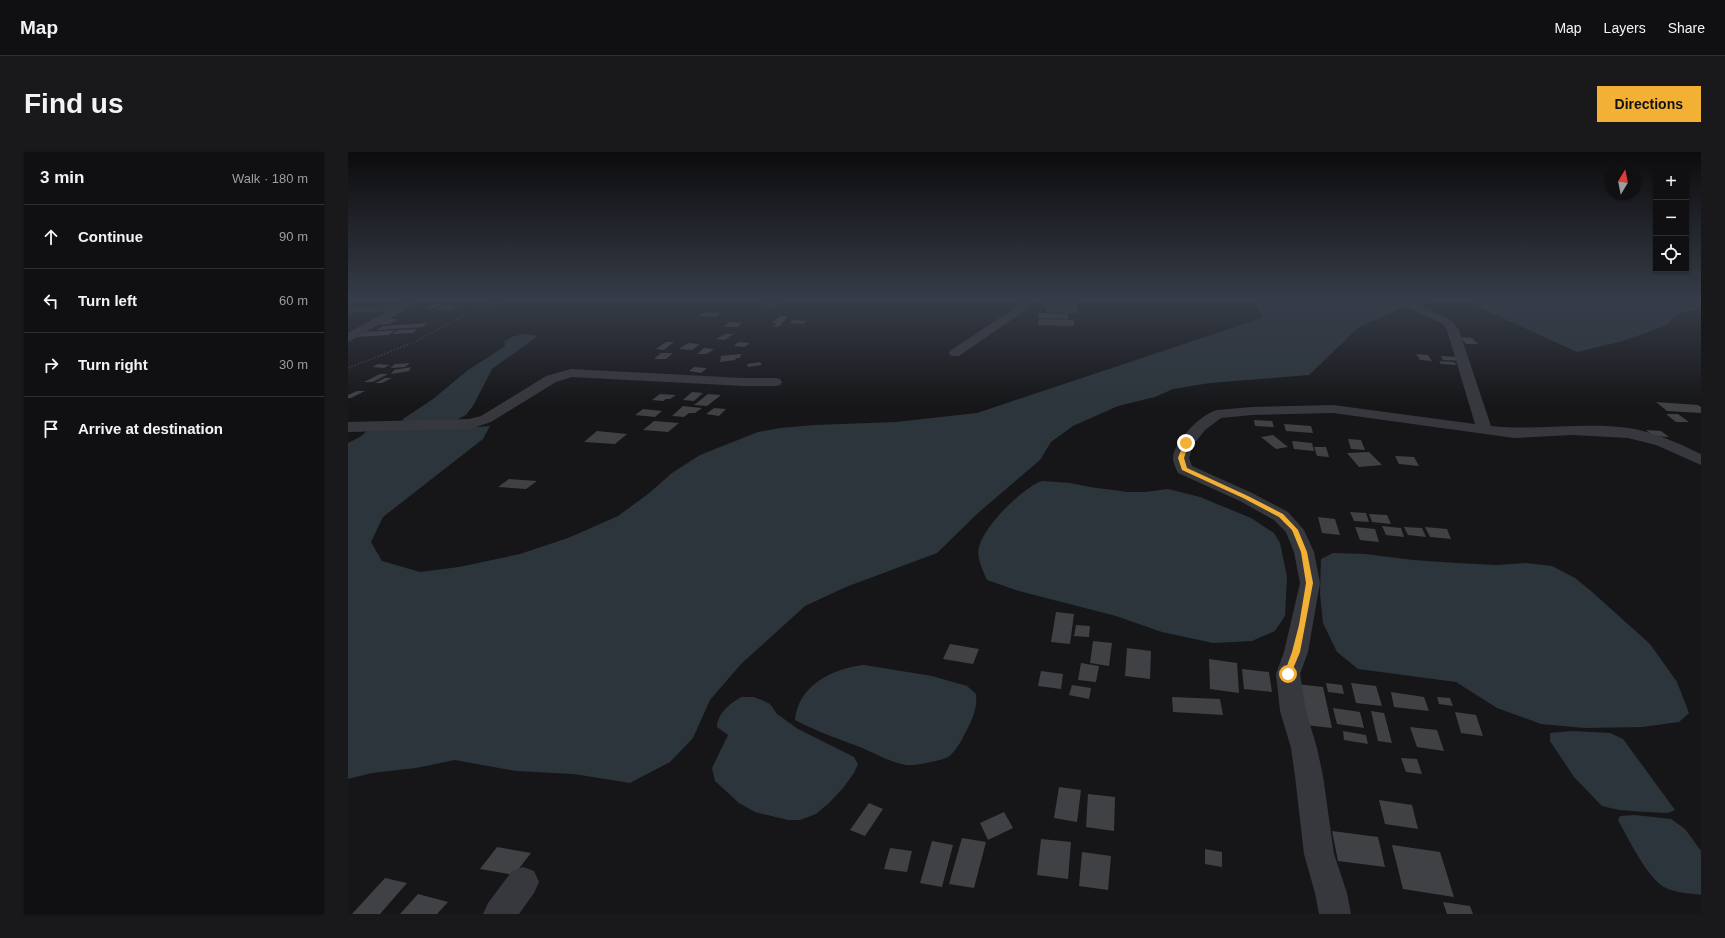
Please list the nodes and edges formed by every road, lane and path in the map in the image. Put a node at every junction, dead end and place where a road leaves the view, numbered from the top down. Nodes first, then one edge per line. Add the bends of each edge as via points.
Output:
1 (428, 335) edge
2 (982, 335) edge
3 (1454, 335) edge
4 (955, 353) dead end
5 (348, 368) edge
6 (775, 382) dead end
7 (348, 427) edge
8 (1485, 430) junction
9 (1701, 460) edge
10 (523, 882) dead end
11 (499, 914) edge
12 (1335, 914) edge

1 - 5 path
2 - 4 street
3 - 8 street
6 - 7 street via 571,373 551,379 486,419 470,424
8 - 9 street via 1514,433 1572,430 1629,433 1662,442
8 - 12 street via 1333,409 1218,414 1200,426 1186,443 1181,458 1184,469 1281,516 1295,530 1304,552 1310,583 1301,632 1288,674 1293,710 1308,769 1319,854
10 - 11 street

